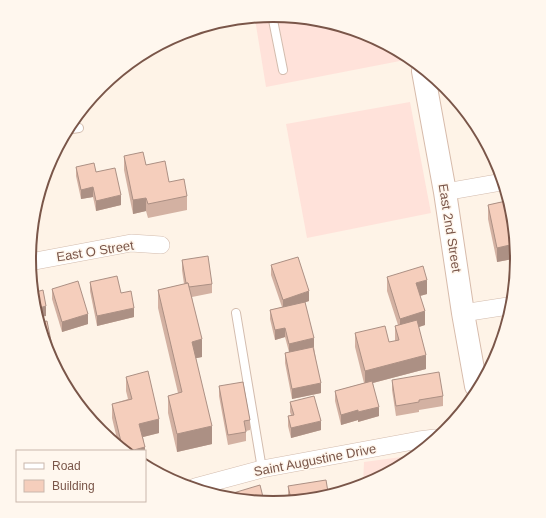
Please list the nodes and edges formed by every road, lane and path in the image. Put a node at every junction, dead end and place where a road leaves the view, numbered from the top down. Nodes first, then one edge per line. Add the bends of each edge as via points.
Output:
1 (273, 22) edge
2 (283, 70) dead end
3 (424, 77) edge
4 (497, 183) edge
5 (444, 192) junction
6 (161, 246) dead end
7 (36, 261) edge
8 (505, 307) edge
9 (236, 313) dead end
10 (463, 313) junction
11 (475, 382) edge
12 (427, 439) edge
13 (262, 469) junction
14 (203, 485) edge

1 - 2 lane
3 - 5 main road, East 2nd Street
4 - 5 street
5 - 10 main road, East 2nd Street
6 - 7 street, East O Street via 131,243
8 - 10 street
9 - 13 lane
10 - 11 main road, East 2nd Street
12 - 13 street, Saint Augustine Drive
13 - 14 street, Saint Augustine Drive

